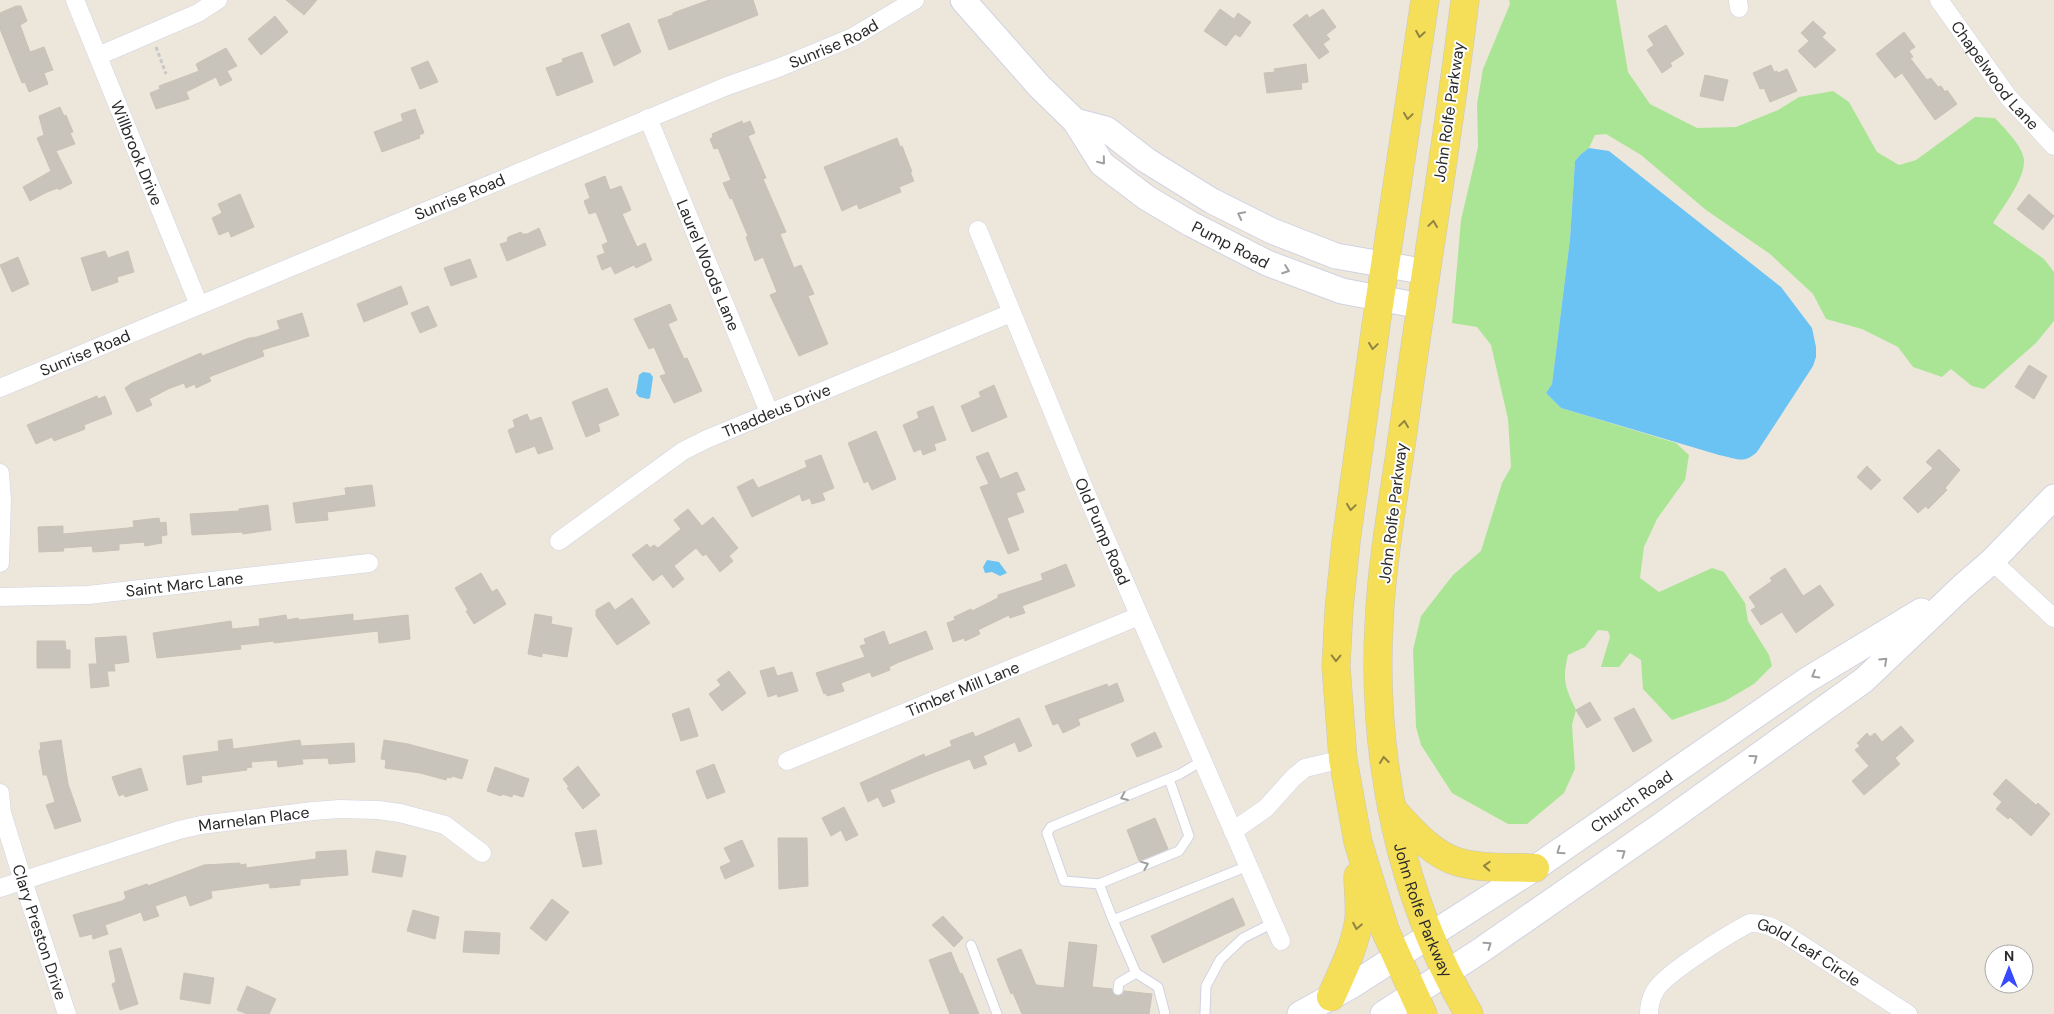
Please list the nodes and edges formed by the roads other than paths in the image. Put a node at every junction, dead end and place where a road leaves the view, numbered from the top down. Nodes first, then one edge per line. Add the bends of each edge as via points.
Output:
1 (75, 0) edge
2 (218, 0) edge
3 (915, 0) edge
4 (963, 0) edge
5 (1425, 0) edge
6 (1465, 0) edge
7 (1939, 0) edge
8 (98, 56) junction
9 (648, 118) junction
10 (1075, 121) junction
11 (2054, 146) edge
12 (978, 230) dead end
13 (1386, 264) junction
14 (1427, 272) junction
15 (1380, 298) junction
16 (199, 305) junction
17 (1421, 306) junction
18 (1011, 313) junction
19 (0, 388) edge
20 (769, 412) junction
21 (0, 473) edge
22 (2054, 497) edge
23 (559, 541) dead end
24 (1992, 562) junction
25 (0, 563) edge
26 (369, 563) dead end
27 (1962, 587) junction
28 (0, 597) edge
29 (1139, 616) junction
30 (2054, 618) edge
31 (1343, 759) junction
32 (787, 761) dead end
33 (1202, 761) junction
34 (1169, 779) junction
35 (0, 793) edge
36 (1391, 808) junction
37 (1233, 831) junction
38 (1358, 842) junction
39 (482, 854) dead end
40 (1248, 866) junction
41 (1536, 868) junction
42 (23, 881) junction
43 (1099, 884) junction
44 (0, 888) edge
45 (1113, 920) junction
46 (1273, 923) junction
47 (1431, 936) junction
48 (1281, 941) dead end
49 (971, 945) dead end
50 (1396, 958) junction
51 (1136, 973) junction
52 (1448, 973) junction
53 (1118, 990) dead end
54 (1331, 997) junction
55 (1418, 1004) edge
56 (67, 1014) edge
57 (997, 1014) edge
58 (1165, 1014) edge
59 (1205, 1014) edge
60 (1300, 1014) edge
61 (1382, 1014) edge
62 (1469, 1014) edge
63 (1649, 1014) edge
64 (1908, 1014) edge

1 - 8 street, Willbrook Drive
2 - 8 street via 151,35
3 - 9 street, Sunrise Road via 853,37
4 - 10 main road, Pump Road via 1039,86
5 -> 13 main road
14 -> 6 main road, John Rolfe Parkway
7 - 11 street, Chapelwood Lane via 2009,98
8 - 16 street, Willbrook Drive
9 - 16 street, Sunrise Road
9 - 20 street, Laurel Woods Lane
13 -> 10 main road, Pump Road via 1336,256 1272,231 1212,201 1146,160 1106,129
10 -> 15 main road, Pump Road via 1102,164 1147,198 1191,224 1267,263 1342,291
12 - 18 street, Old Pump Road
13 - 14 main road, Pump Road
13 - 15 main road
14 - 17 main road, John Rolfe Parkway
15 - 17 main road, Pump Road
15 -> 31 main road via 1339,609 1336,666
16 - 19 street, Sunrise Road
36 -> 17 main road, John Rolfe Parkway via 1381,727 1379,621
18 - 20 street, Thaddeus Drive
18 - 29 street, Old Pump Road
20 - 23 street, Thaddeus Drive via 683,451
21 - 25 street
22 - 24 main road, Church Road
24 - 27 main road, Church Road
24 - 30 street
26 - 28 street, Saint Marc Lane via 88,595
27 -> 41 main road, Church Road via 1807,680
52 -> 27 main road, Church Road via 1864,680
29 - 32 street, Timber Mill Lane
29 - 33 street, Old Pump Road
31 - 37 street via 1305,768 1266,808
31 - 38 main road
33 - 34 lane
33 - 37 street, Old Pump Road
43 -> 34 lane via 1179,851 1189,836
34 -> 43 lane via 1051,827 1047,833 1064,881
35 - 42 street, Clary Preston Drive via 2,812
41 -> 36 main road via 1456,862 1416,836
36 - 47 main road, John Rolfe Parkway via 1418,906
37 - 40 street, Old Pump Road
38 - 50 main road via 1374,899
38 -> 54 main road via 1358,921 1347,961
39 - 42 street, Marnelan Place via 445,825 378,810 339,809 179,830
40 - 45 lane
40 - 46 street, Old Pump Road
41 - 47 main road, Church Road
42 - 44 street, Marnelan Place
42 - 56 street, Clary Preston Drive
43 - 45 lane
45 - 51 lane
46 - 48 street, Old Pump Road
46 - 59 lane via 1243,938 1220,960 1206,986
47 - 50 main road, Church Road
47 - 52 main road, John Rolfe Parkway
49 - 57 lane
50 - 54 main road, Church Road
50 - 55 main road
51 - 53 lane via 1119,983
51 - 58 lane via 1158,987
52 - 55 main road, Church Road
52 - 62 main road, John Rolfe Parkway
54 - 60 main road, Church Road
55 - 61 main road, Church Road
63 - 64 street, Gold Leaf Circle via 1654,992 1670,975 1750,923 1773,926

